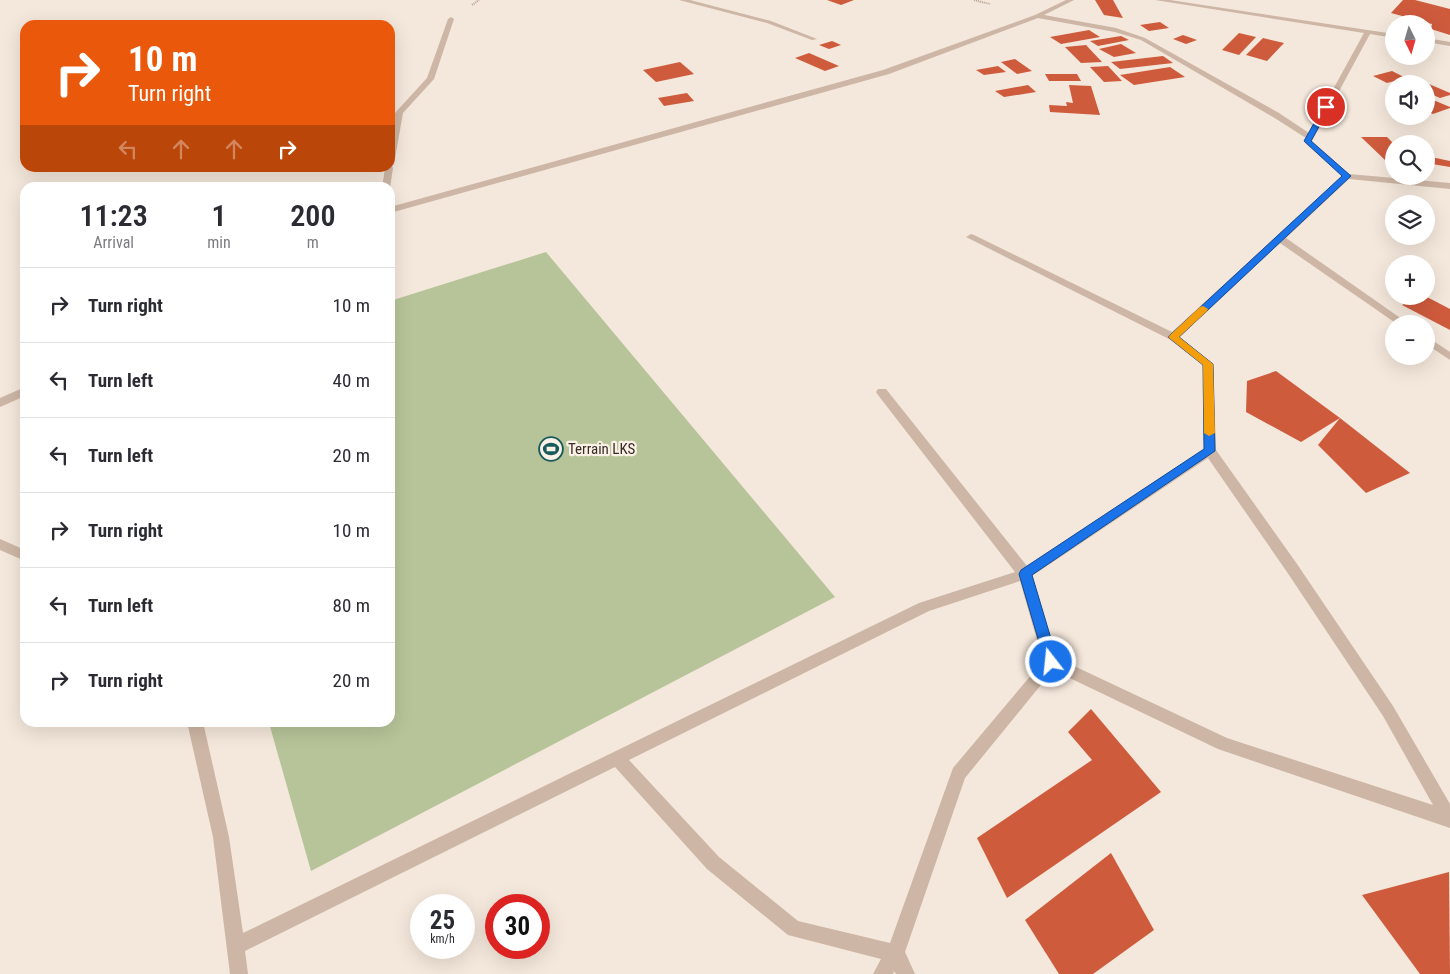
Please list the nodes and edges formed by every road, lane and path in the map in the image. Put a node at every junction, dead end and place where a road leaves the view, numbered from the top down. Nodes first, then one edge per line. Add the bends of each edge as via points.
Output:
1 (682, 0) edge
2 (1071, 0) edge
3 (1158, 0) edge
4 (1037, 16) junction
5 (451, 19) dead end
6 (1368, 32) junction
7 (1385, 35) edge
8 (814, 39) dead end
9 (1435, 42) edge
10 (1450, 44) edge
11 (395, 137) edge
12 (1310, 137) junction
13 (1347, 176) junction
14 (1450, 186) edge
15 (395, 209) edge
16 (971, 237) dead end
17 (1280, 238) junction
18 (1391, 315) edge
19 (1173, 337) junction
20 (1435, 345) edge
21 (1450, 356) edge
22 (882, 392) dead end
23 (20, 393) edge
24 (0, 403) edge
25 (1210, 451) junction
26 (0, 544) edge
27 (20, 554) edge
28 (1026, 574) junction
29 (1051, 662) junction
30 (196, 727) edge
31 (617, 758) junction
32 (1450, 819) edge
33 (235, 946) junction
34 (895, 953) junction
35 (239, 974) edge
36 (882, 974) edge
37 (906, 974) edge

1 - 8 street via 769,22
2 - 4 street
3 - 6 street
4 - 12 street via 1116,30 1143,39
4 - 15 street via 886,72
5 - 11 street via 430,79 399,113
6 - 7 street
6 - 12 street
9 - 10 street
12 - 13 street via 1308,141
13 - 14 street
13 - 17 street
16 - 19 street
17 - 18 street
17 - 19 street
19 - 25 street via 1208,364
20 - 21 street
22 - 28 street
23 - 24 street
25 - 28 street
25 - 32 street via 1388,711
26 - 27 street
28 - 29 street
28 - 31 street via 924,607
29 - 32 street via 1224,744
29 - 34 street via 959,773
30 - 33 street via 222,836
31 - 33 street
31 - 34 street via 713,863 794,929
33 - 35 street
34 - 36 street
34 - 37 street

